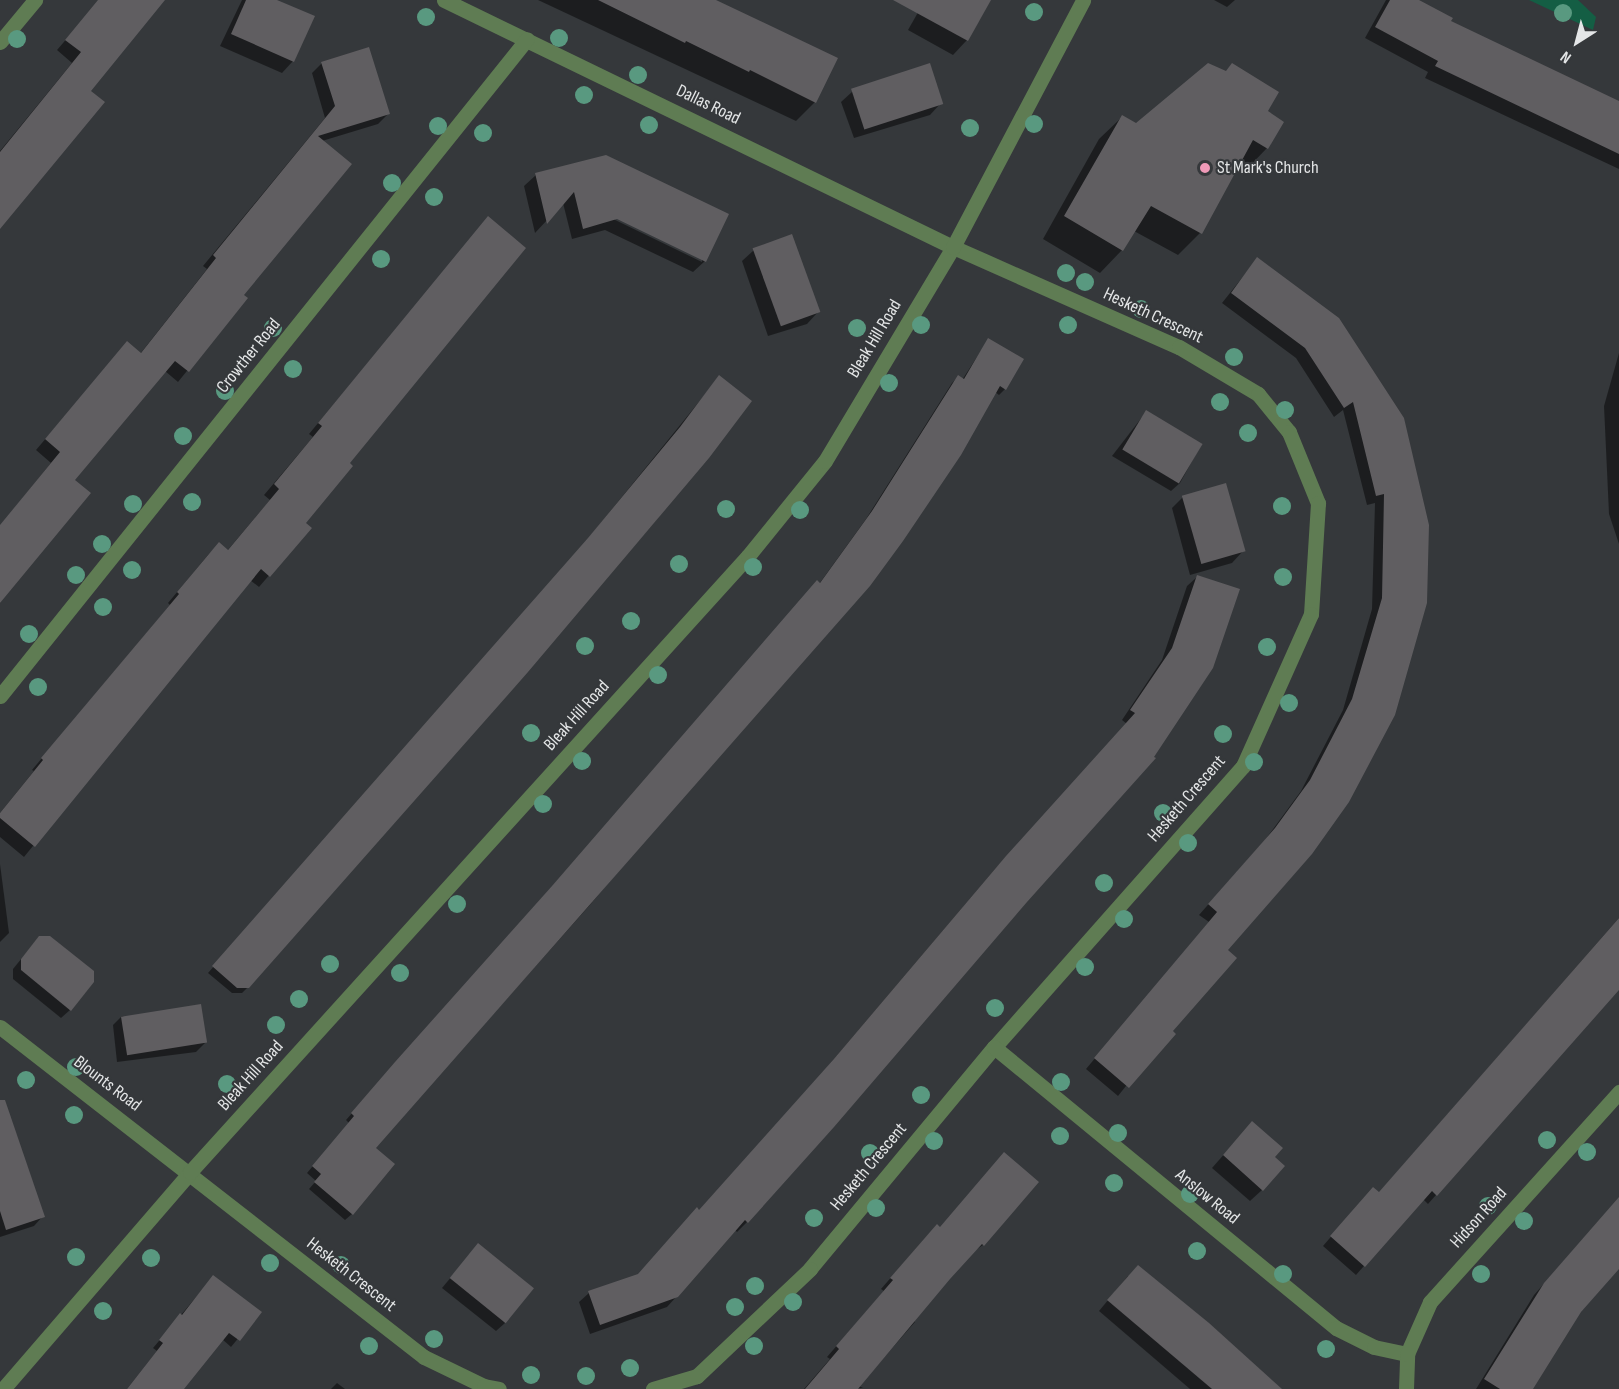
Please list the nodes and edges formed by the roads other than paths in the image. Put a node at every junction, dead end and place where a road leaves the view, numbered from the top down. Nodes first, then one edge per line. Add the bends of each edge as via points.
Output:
1 (35, 0) edge
2 (444, 0) edge
3 (1083, 0) edge
4 (527, 39) junction
5 (0, 42) edge
6 (953, 247) junction
7 (0, 696) edge
8 (0, 1027) edge
9 (994, 1047) junction
10 (1619, 1092) edge
11 (190, 1172) junction
12 (1407, 1354) junction
13 (700, 1382) edge
14 (3, 1389) edge
15 (499, 1389) edge
16 (652, 1389) edge
17 (1406, 1389) edge

1 - 5 street
2 - 4 street, Dallas Road
3 - 6 street, Bleak Hill Road
4 - 6 street, Dallas Road
4 - 7 street, Crowther Road
6 - 9 street, Hesketh Crescent via 1179,347 1258,394 1289,432 1318,503 1311,614 1243,766
6 - 11 street, Bleak Hill Road via 825,461 748,556
8 - 11 street, Blounts Road
9 - 12 street, Anslow Road via 1336,1328 1374,1347
9 - 13 street, Hesketh Crescent via 810,1269
10 - 12 street, Hidson Road via 1430,1302
11 - 14 street, Bleak Hill Road
11 - 15 street, Hesketh Crescent via 424,1357 484,1386
12 - 17 street, Hidson Road
13 - 16 street, Hesketh Crescent

